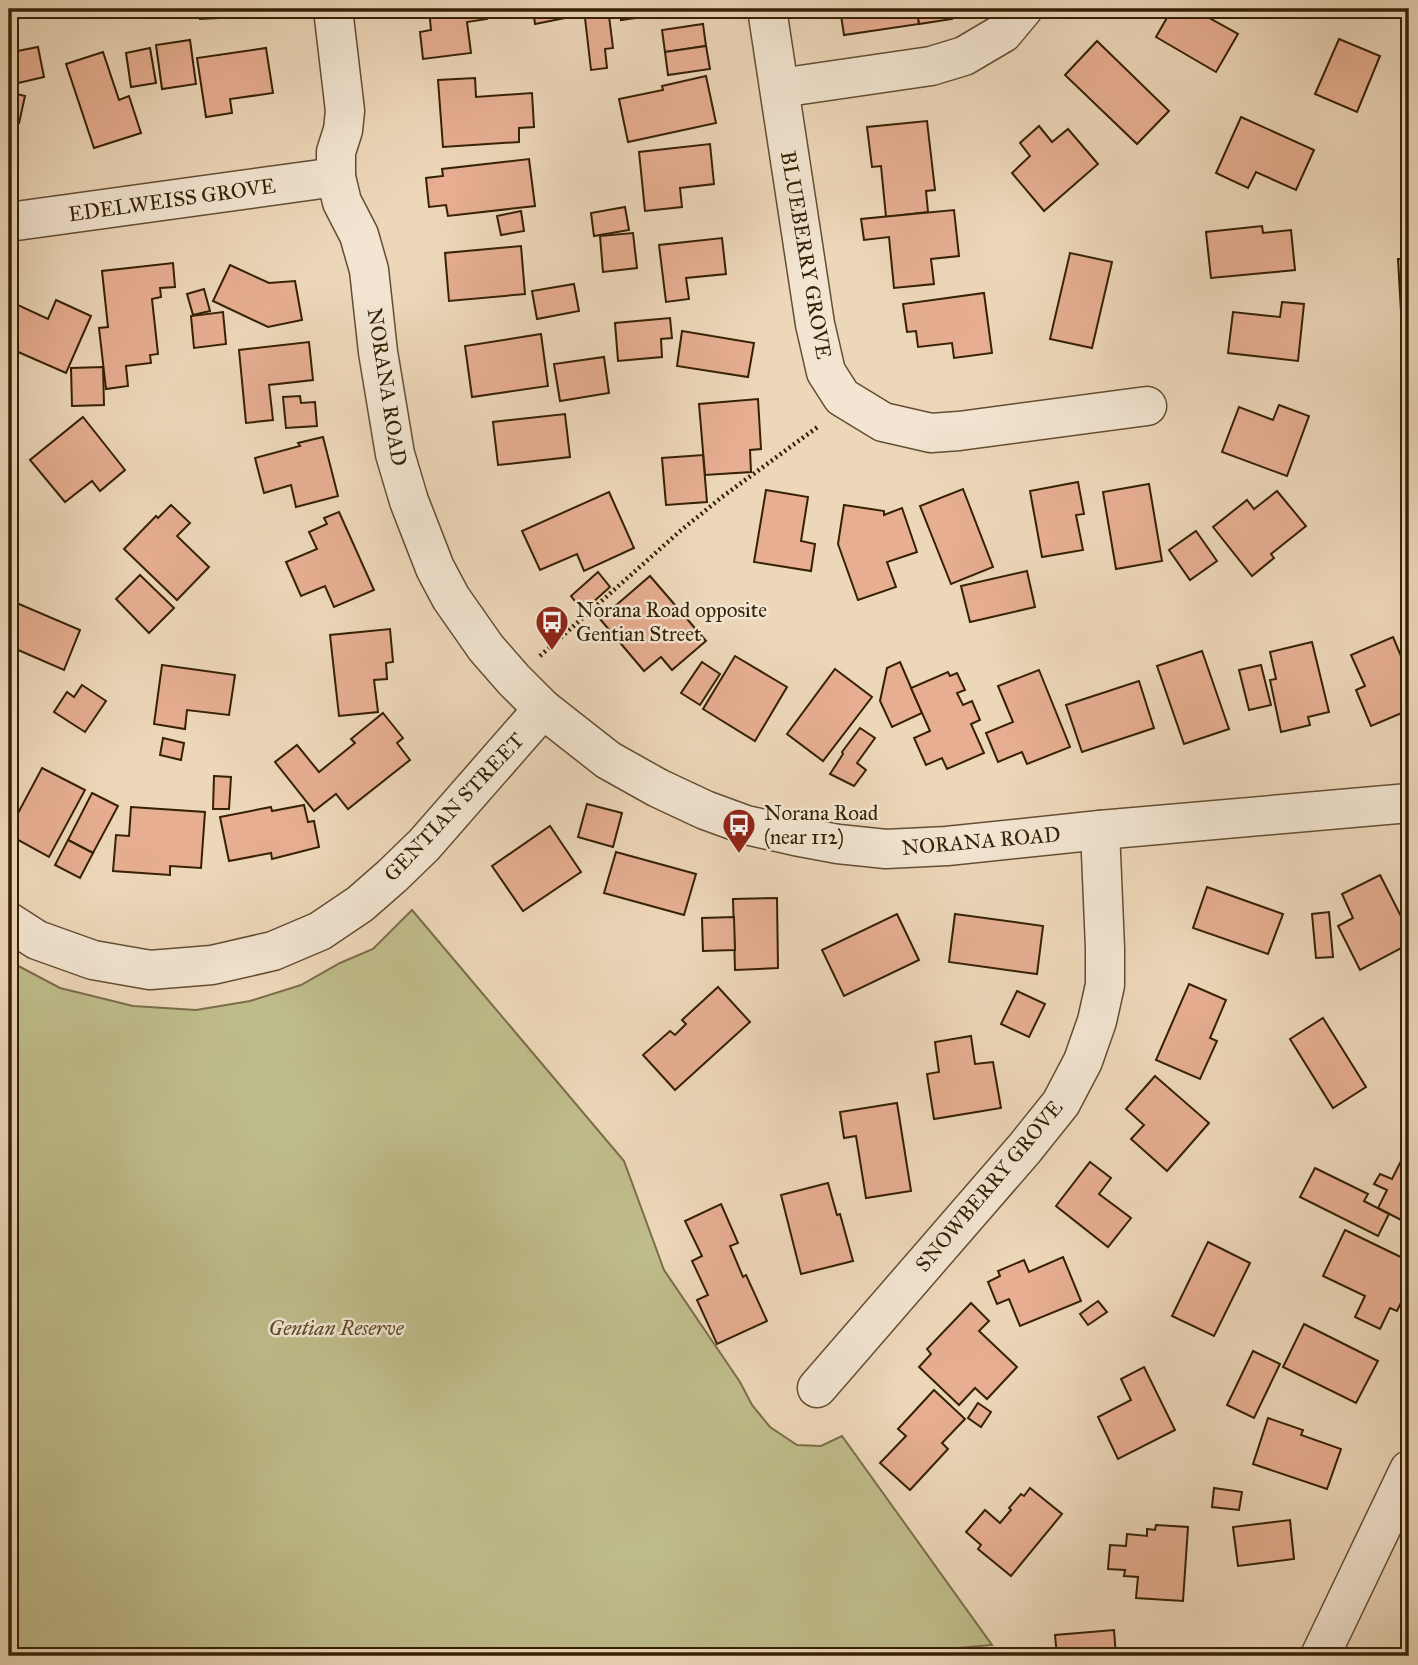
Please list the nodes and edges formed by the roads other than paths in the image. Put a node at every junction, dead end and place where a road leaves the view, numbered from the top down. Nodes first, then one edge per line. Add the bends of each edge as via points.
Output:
1 (333, 9) edge
2 (767, 9) edge
3 (1023, 9) edge
4 (780, 88) junction
5 (336, 177) junction
6 (9, 222) edge
7 (1147, 406) dead end
8 (543, 709) junction
9 (1409, 803) edge
10 (1100, 830) junction
11 (9, 922) edge
12 (817, 1388) dead end
13 (1409, 1470) edge
14 (1320, 1656) edge

1 - 5 street, NORANA ROAD via 345,111
2 - 4 street, BLUEBERRY GROVE
3 - 4 street via 1003,33 964,56 931,66
4 - 7 street, BLUEBERRY GROVE via 815,324 826,372 842,397 883,422 931,433
5 - 6 street, EDELWEISS GROVE
5 - 8 street, NORANA ROAD via 369,270 395,454 435,568 486,648
8 - 10 street, NORANA ROAD via 608,760 658,788 747,825 795,836 886,849
8 - 11 street, GENTIAN STREET via 392,876 320,931 273,951 212,965 150,970 93,960 37,940
9 - 10 street, NORANA ROAD
10 - 12 street, SNOWBERRY GROVE via 1105,985 1083,1061 1061,1103 1025,1148
13 - 14 street

